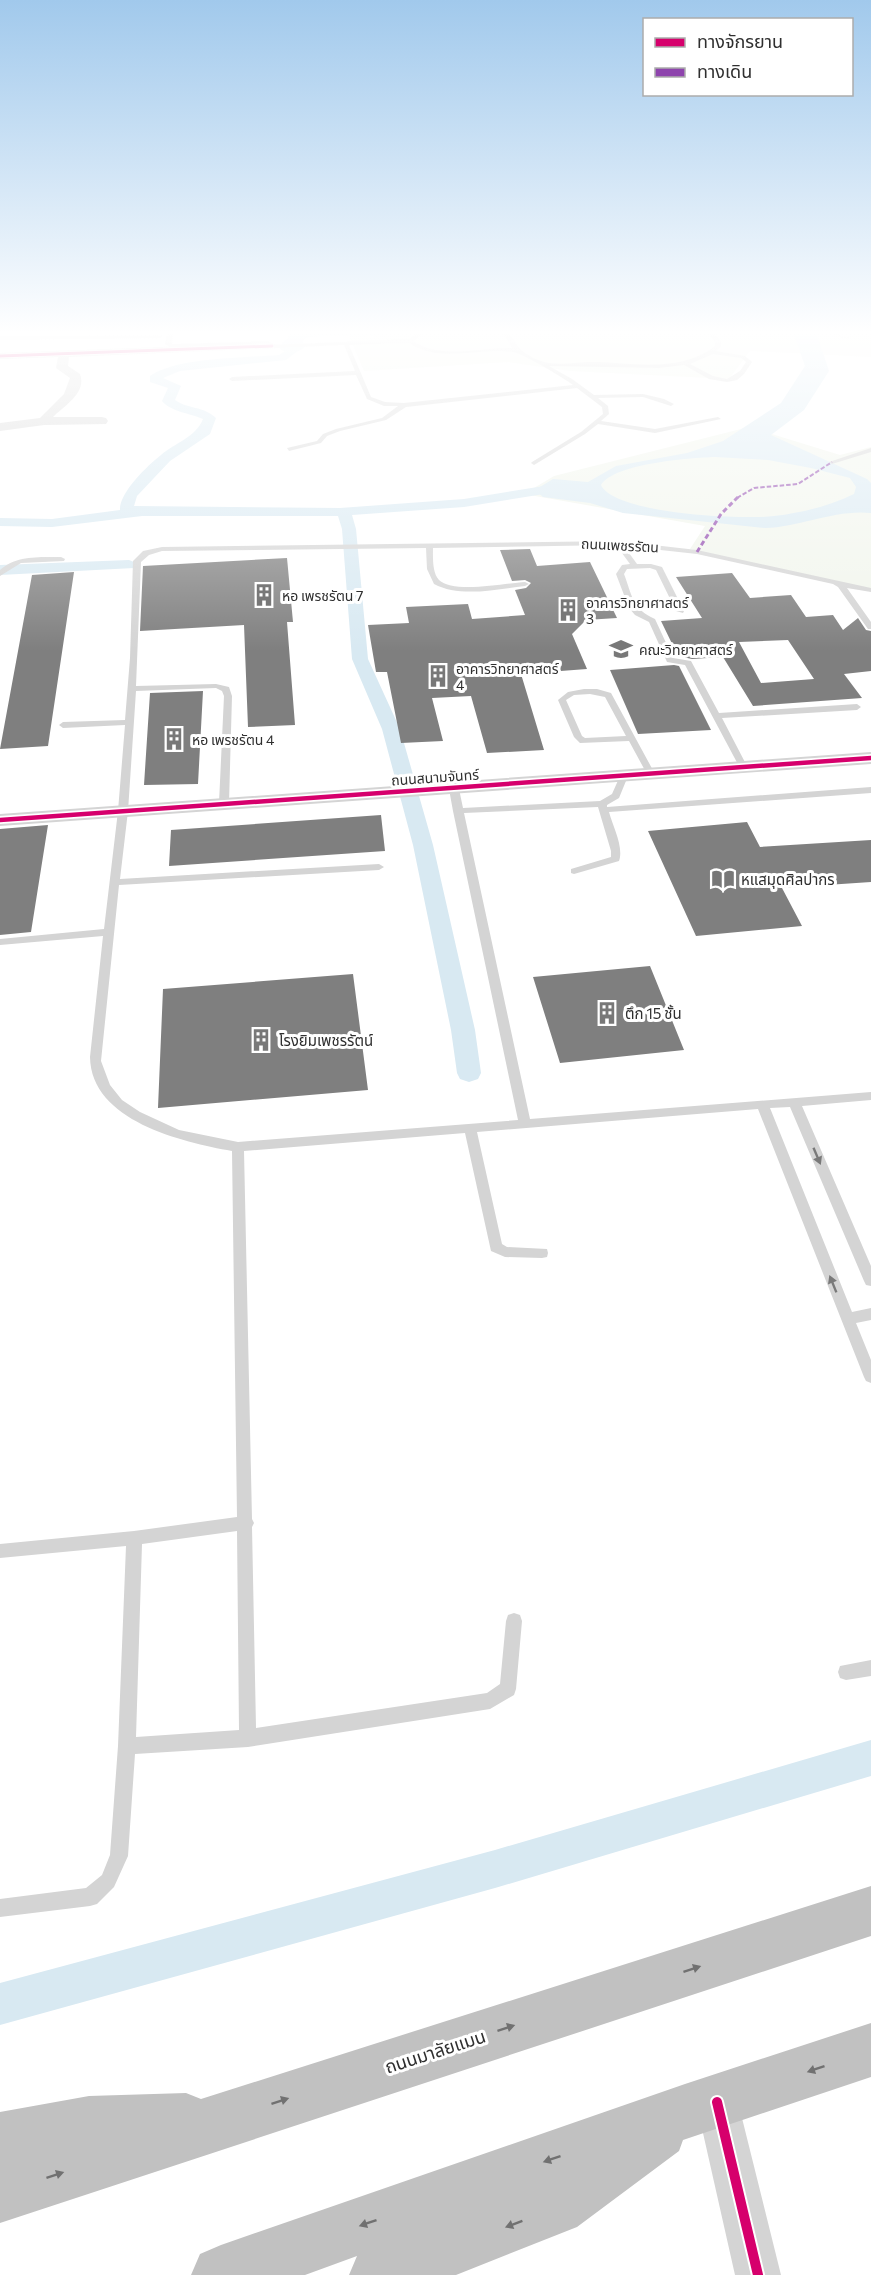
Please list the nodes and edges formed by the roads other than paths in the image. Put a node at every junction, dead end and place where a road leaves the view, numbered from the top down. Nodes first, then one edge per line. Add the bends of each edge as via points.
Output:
1 (323, 438) edge
2 (575, 438) edge
3 (290, 449) dead end
4 (871, 450) edge
5 (832, 462) dead end
6 (534, 463) dead end
7 (618, 543) junction
8 (429, 546) junction
9 (61, 559) dead end
10 (634, 567) junction
11 (0, 574) edge
12 (525, 584) dead end
13 (841, 585) junction
14 (871, 590) edge
15 (680, 611) dead end
16 (871, 627) edge
17 (132, 689) junction
18 (857, 707) dead end
19 (716, 716) junction
20 (129, 722) junction
21 (63, 724) dead end
22 (631, 738) junction
23 (871, 758) edge
24 (744, 768) junction
25 (651, 774) junction
26 (624, 776) junction
27 (454, 789) junction
28 (871, 790) edge
29 (224, 803) junction
30 (603, 807) junction
31 (123, 811) junction
32 (458, 811) junction
33 (0, 820) edge
34 (379, 867) dead end
35 (574, 871) dead end
36 (115, 882) junction
37 (109, 932) junction
38 (0, 942) edge
39 (871, 1096) edge
40 (794, 1102) junction
41 (762, 1104) junction
42 (525, 1123) junction
43 (470, 1128) junction
44 (238, 1147) junction
45 (542, 1253) dead end
46 (871, 1281) edge
47 (871, 1314) edge
48 (848, 1319) junction
49 (871, 1377) edge
50 (246, 1523) junction
51 (134, 1538) junction
52 (0, 1551) edge
53 (514, 1621) dead end
54 (871, 1668) edge
55 (846, 1672) dead end
56 (249, 1738) junction
57 (127, 1746) junction
58 (0, 1908) edge
59 (871, 1911) edge
60 (871, 2050) edge
61 (701, 2107) junction
62 (222, 2120) junction
63 (0, 2140) edge
64 (0, 2194) edge
65 (221, 2275) edge
66 (379, 2275) edge
67 (758, 2275) edge

1 - 3 lane
2 - 6 lane
4 - 5 lane
7 - 8 lane, ถนนเพชรรัตน
7 - 10 lane
7 - 13 lane, ถนนเพชรรัตน via 697,552
8 - 12 lane via 431,571 444,587
8 - 17 lane, ถนนเพชรรัตน via 162,549 146,553 137,561
9 - 11 lane via 24,560 8,565
10 - 15 lane via 659,569
10 - 19 lane via 625,567 620,574 633,610 652,621 670,660 688,663
13 - 14 lane, ถนนเพชรรัตน
13 - 16 lane
17 - 20 lane, ถนนเพชรรัตน
17 - 29 lane via 226,689
18 - 19 lane
19 - 24 lane
20 - 21 lane
20 - 31 lane, ถนนเพชรรัตน
22 - 22 lane via 605,693 576,693 563,698 583,741
22 - 25 lane
23 - 24 street, ถนนสนามจันทร์
24 - 25 street, ถนนสนามจันทร์
25 - 26 street, ถนนสนามจันทร์
26 - 27 street, ถนนสนามจันทร์
26 - 30 lane via 616,796
27 - 29 street, ถนนสนามจันทร์
27 - 32 lane
28 - 30 lane
29 - 31 street, ถนนสนามจันทร์
30 - 32 lane
30 - 35 lane via 616,859
31 - 33 street, ถนนสนามจันทร์
31 - 36 lane, ถนนเพชรรัตน
32 - 42 lane
34 - 36 lane
36 - 37 lane, ถนนเพชรรัตน
37 - 38 lane
37 - 44 lane, ถนนเพชรรัตน via 96,1067 108,1092 133,1113 165,1131
39 - 40 lane, ถนนเพชรรัตน
40 - 41 lane, ถนนเพชรรัตน
40 -> 46 lane
41 - 42 lane, ถนนเพชรรัตน
48 -> 41 lane
42 - 43 lane, ถนนเพชรรัตน
43 - 44 lane, ถนนเพชรรัตน
43 - 45 lane via 496,1247 505,1252
44 - 50 lane
47 - 48 lane
48 - 49 lane
50 - 51 lane
50 - 56 lane
51 - 52 lane
51 - 57 lane
53 - 56 lane via 508,1689 490,1701
54 - 55 lane
56 - 57 lane
57 - 58 lane via 119,1856 108,1881 90,1897
62 -> 59 highway, ถนนมาลัยแมน
60 -> 61 highway
61 -> 65 highway
61 -> 66 highway via 557,2208
61 - 67 street
62 - 63 highway via 89,2124
64 -> 62 highway, ถนนมาลัยแมน

